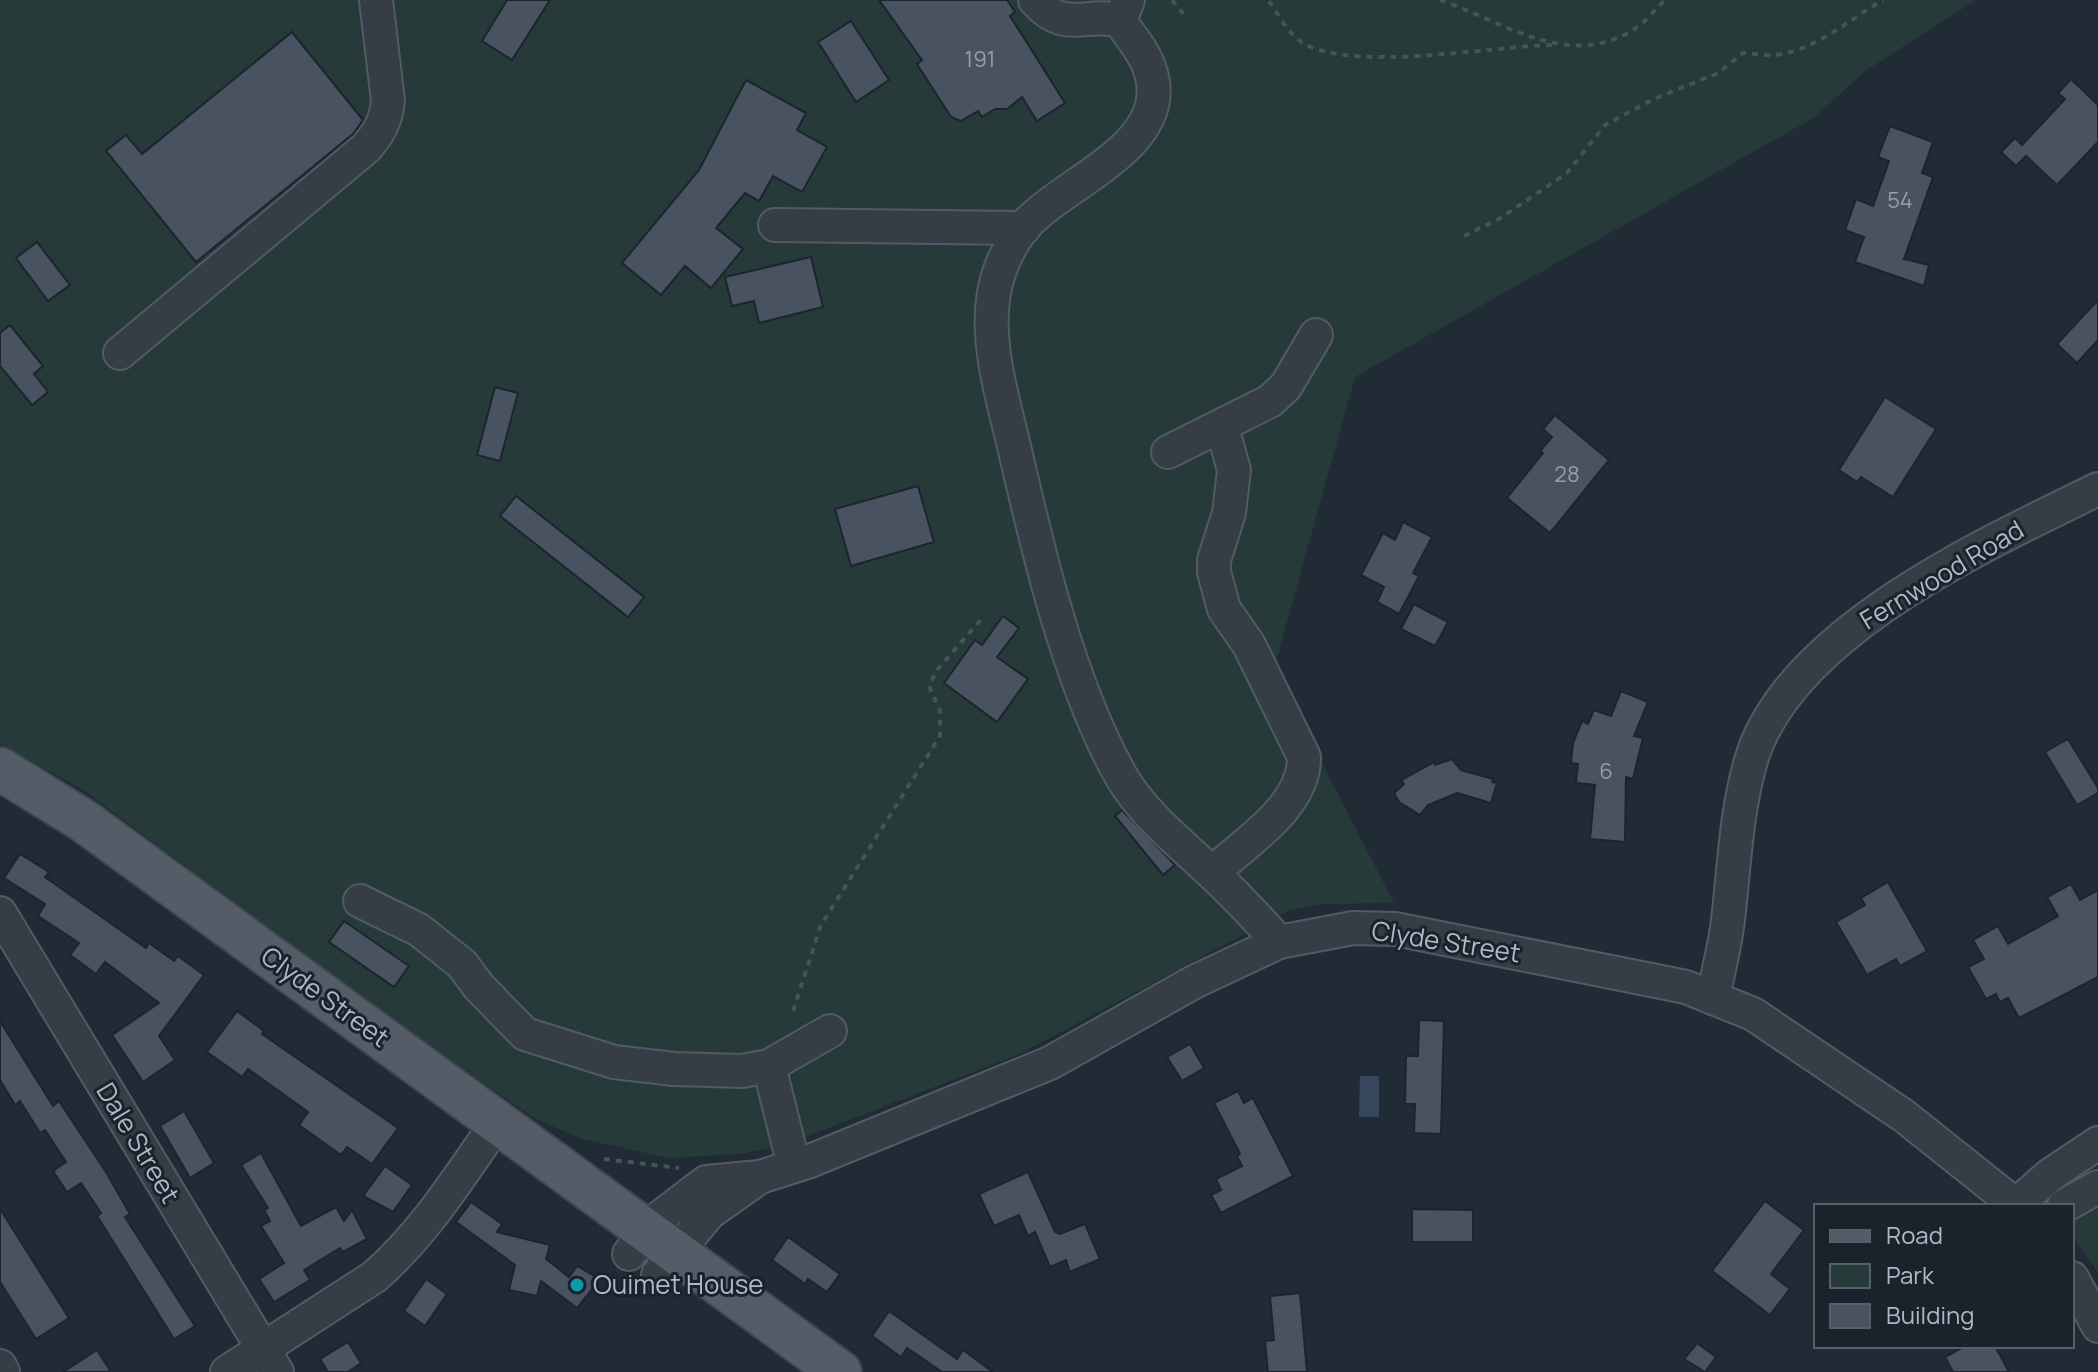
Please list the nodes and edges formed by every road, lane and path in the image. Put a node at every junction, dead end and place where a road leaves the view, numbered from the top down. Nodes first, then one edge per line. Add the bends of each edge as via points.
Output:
1 (376, 0) edge
2 (1035, 0) edge
3 (1172, 0) edge
4 (1440, 0) edge
5 (1665, 0) edge
6 (1883, 0) edge
7 (1269, 1) edge
8 (1124, 11) edge
9 (1186, 17) dead end
10 (1552, 45) junction
11 (775, 225) dead end
12 (1024, 228) junction
13 (1464, 236) dead end
14 (1316, 335) dead end
15 (120, 353) dead end
16 (1222, 427) junction
17 (1168, 452) dead end
18 (2098, 489) edge
19 (984, 616) dead end
20 (0, 769) edge
21 (0, 802) edge
22 (1212, 873) junction
23 (360, 901) dead end
24 (0, 913) edge
25 (1279, 942) junction
26 (1713, 998) junction
27 (793, 1011) dead end
28 (830, 1031) dead end
29 (769, 1066) junction
30 (489, 1134) junction
31 (2098, 1143) edge
32 (597, 1157) dead end
33 (794, 1166) junction
34 (686, 1169) dead end
35 (2098, 1187) edge
36 (2014, 1204) edge
37 (2019, 1204) edge
38 (2068, 1204) edge
39 (653, 1254) junction
40 (2074, 1282) edge
41 (2098, 1326) edge
42 (270, 1361) edge
43 (0, 1366) edge
44 (3, 1372) edge
45 (227, 1372) edge
46 (791, 1372) edge
47 (840, 1372) edge

1 - 15 street via 388,101 379,133
2 - 8 street via 1067,21
3 - 9 path
4 - 10 path
5 - 10 path via 1621,36
6 - 13 path via 1803,46 1773,55 1743,53 1718,73 1625,113 1605,125 1567,173
7 - 10 path via 1295,37 1334,54
8 - 12 street via 1153,83 1143,127 1117,156
11 - 12 street
12 - 22 street via 998,279 992,341 1029,513 1082,688 1121,777 1142,805
14 - 16 street via 1286,386
16 - 17 street
16 - 22 street via 1234,470 1214,572 1224,609 1256,659 1304,757 1304,771 1287,802
18 - 26 street, Fernwood Road via 1987,544 1860,622 1769,715 1750,763
19 - 27 path via 929,686 940,711 940,736 821,925
20 - 30 main road, Clyde Street via 84,821
21 - 30 main road, Clyde Street
22 - 25 street
23 - 29 street via 419,930 462,964 525,1034 614,1062 701,1071
24 - 42 street, Dale Street
25 - 26 street, Clyde Street via 1353,928 1395,929 1686,987
25 - 33 street, Clyde Street via 1194,982 1050,1063
26 - 36 street, Clyde Street via 1753,1014 1793,1039 1904,1116
28 - 29 street
29 - 33 street
30 - 39 main road, Clyde Street
30 - 42 street via 395,1259
31 - 37 street via 2050,1175
32 - 34 path
33 - 39 street, Clyde Street via 760,1177
35 - 38 street
39 - 46 main road
39 - 47 main road
40 - 41 street
42 - 45 street
43 - 44 street

